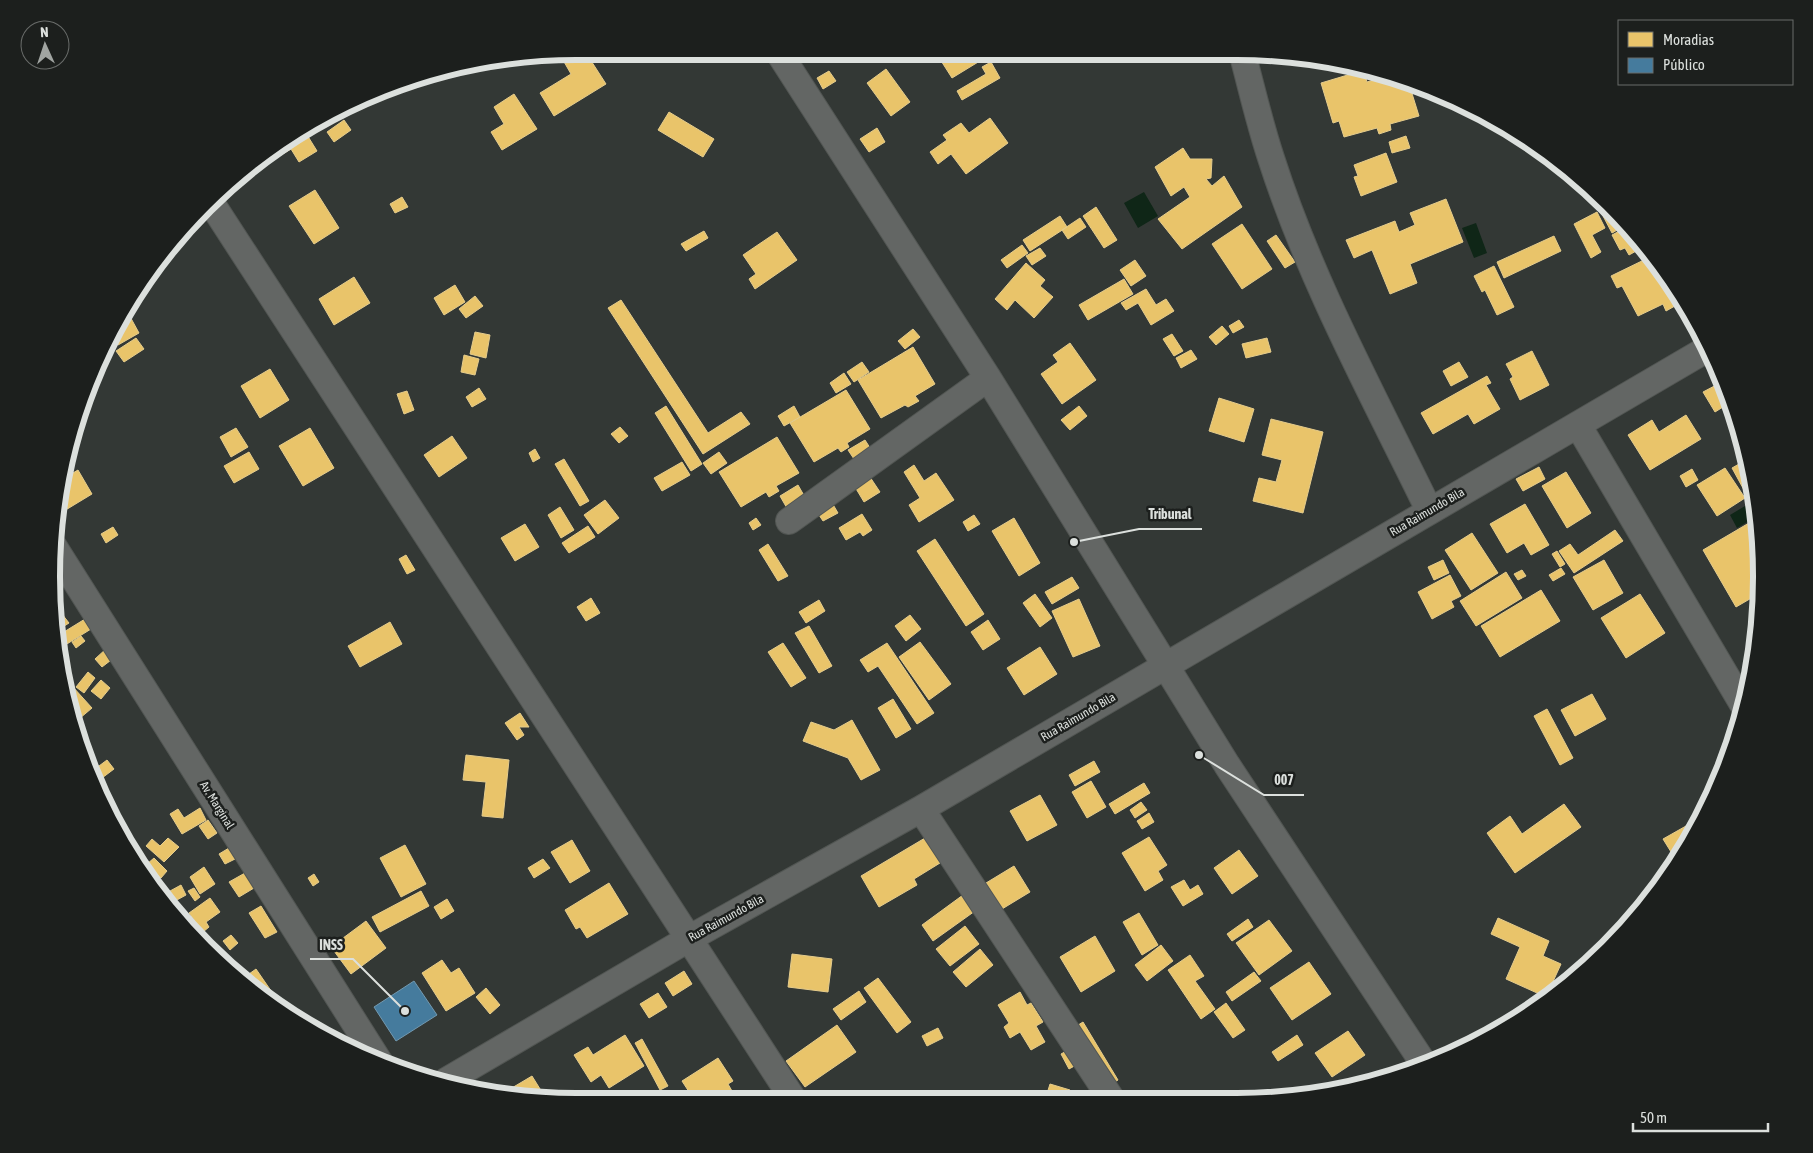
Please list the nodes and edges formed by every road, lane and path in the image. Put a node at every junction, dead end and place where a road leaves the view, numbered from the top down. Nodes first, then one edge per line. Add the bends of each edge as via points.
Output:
1 (784, 60) edge
2 (1244, 60) edge
3 (214, 208) edge
4 (1702, 352) edge
5 (988, 378) junction
6 (1578, 425) junction
7 (1429, 510) junction
8 (789, 521) dead end
9 (61, 557) edge
10 (1167, 665) junction
11 (1738, 698) edge
12 (921, 809) junction
13 (690, 938) junction
14 (372, 1051) edge
15 (1421, 1059) edge
16 (452, 1077) edge
17 (790, 1093) edge
18 (1107, 1093) edge

1 - 5 street
2 - 7 street via 1271,158 1300,234 1338,323
3 - 13 street
4 - 6 street, Rua Raimundo Bila
5 - 8 street
5 - 10 street
6 - 7 street, Rua Raimundo Bila
6 - 11 street
7 - 10 street, Rua Raimundo Bila
9 - 14 street, Av. Marginal
10 - 12 street, Rua Raimundo Bila
10 - 15 street via 1227,765
12 - 13 street, Rua Raimundo Bila
12 - 18 street
13 - 16 street, Rua Raimundo Bila
13 - 17 street

